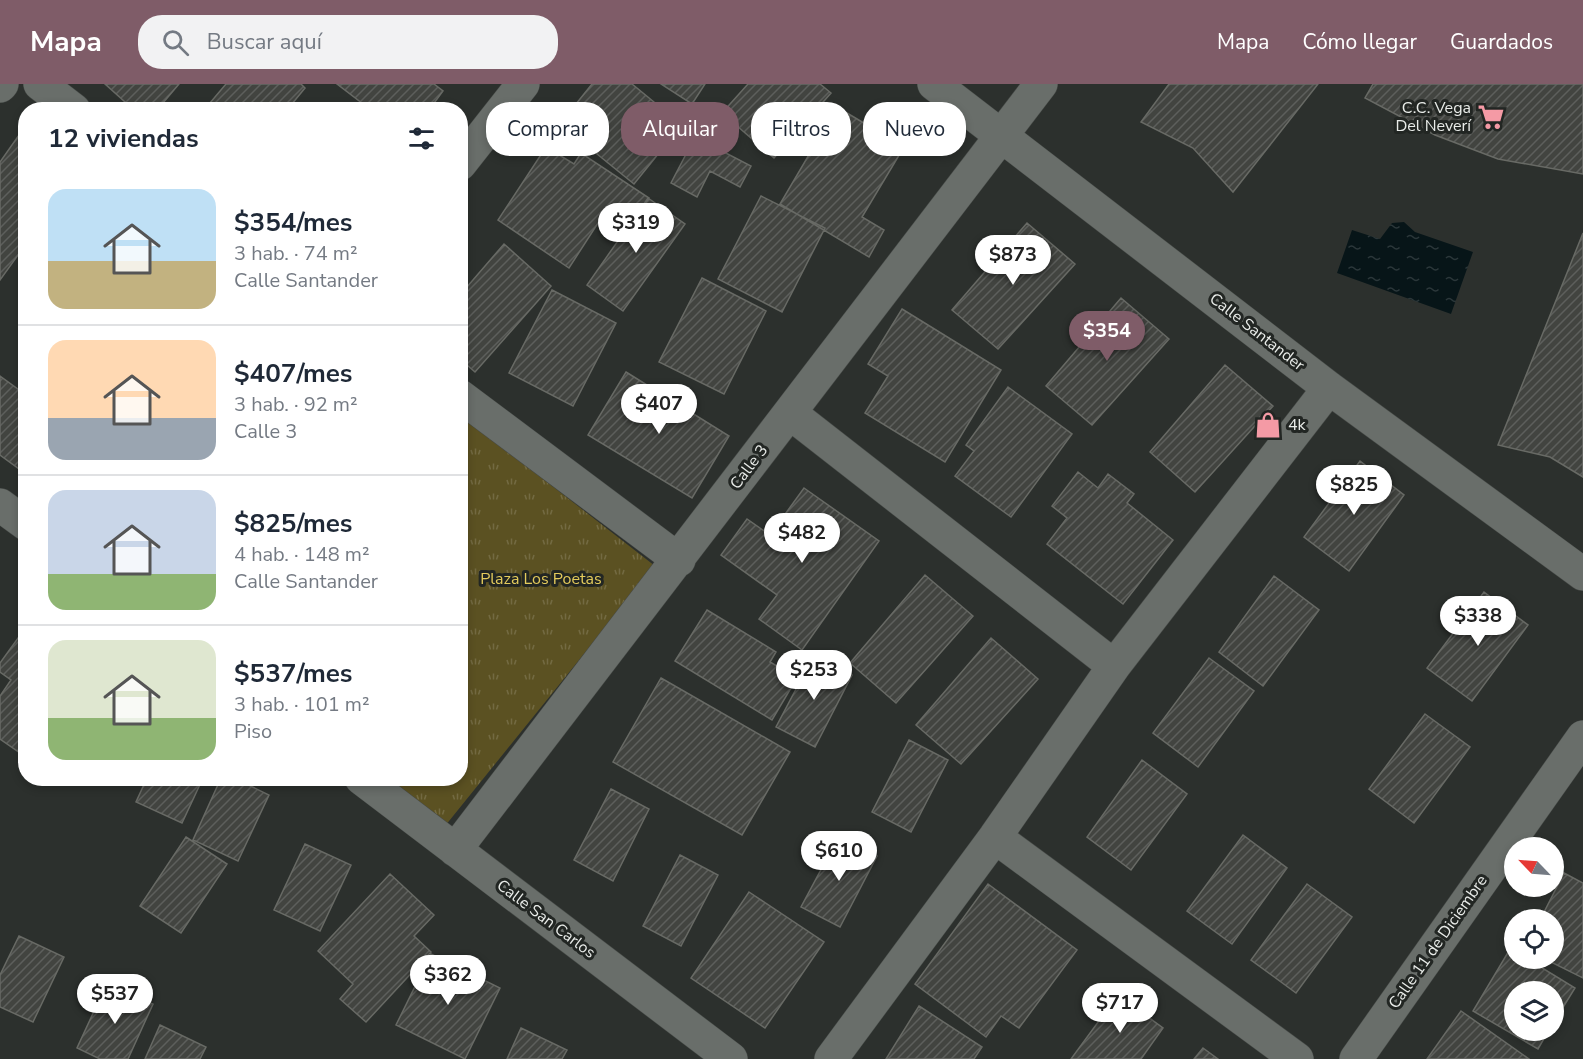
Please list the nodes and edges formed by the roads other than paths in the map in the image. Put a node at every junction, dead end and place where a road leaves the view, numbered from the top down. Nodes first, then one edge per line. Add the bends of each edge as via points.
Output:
1 (40, 84) edge
2 (523, 84) edge
3 (934, 84) edge
4 (1041, 84) edge
5 (64, 102) edge
6 (1002, 136) junction
7 (468, 154) edge
8 (1329, 388) junction
9 (468, 402) edge
10 (790, 413) junction
11 (0, 505) edge
12 (18, 518) edge
13 (679, 560) junction
14 (1583, 574) edge
15 (1114, 666) junction
16 (1583, 737) edge
17 (371, 786) edge
18 (995, 837) junction
19 (455, 850) junction
20 (731, 1059) edge
21 (831, 1059) edge
22 (1297, 1059) edge
23 (1356, 1059) edge

1 - 5 street
2 - 7 street
3 - 6 street, Calle Santander
4 - 6 street, Calle 3
6 - 8 street, Calle Santander
6 - 10 street, Calle 3
8 - 14 street, Calle Santander
8 - 15 street
9 - 13 street
10 - 13 street, Calle 3
10 - 15 street
11 - 12 street
13 - 19 street, Calle 3
15 - 18 street
16 - 23 street, Calle 11 de Diciembre
17 - 19 street, Calle San Carlos
18 - 21 street
18 - 22 street
19 - 20 street, Calle San Carlos

